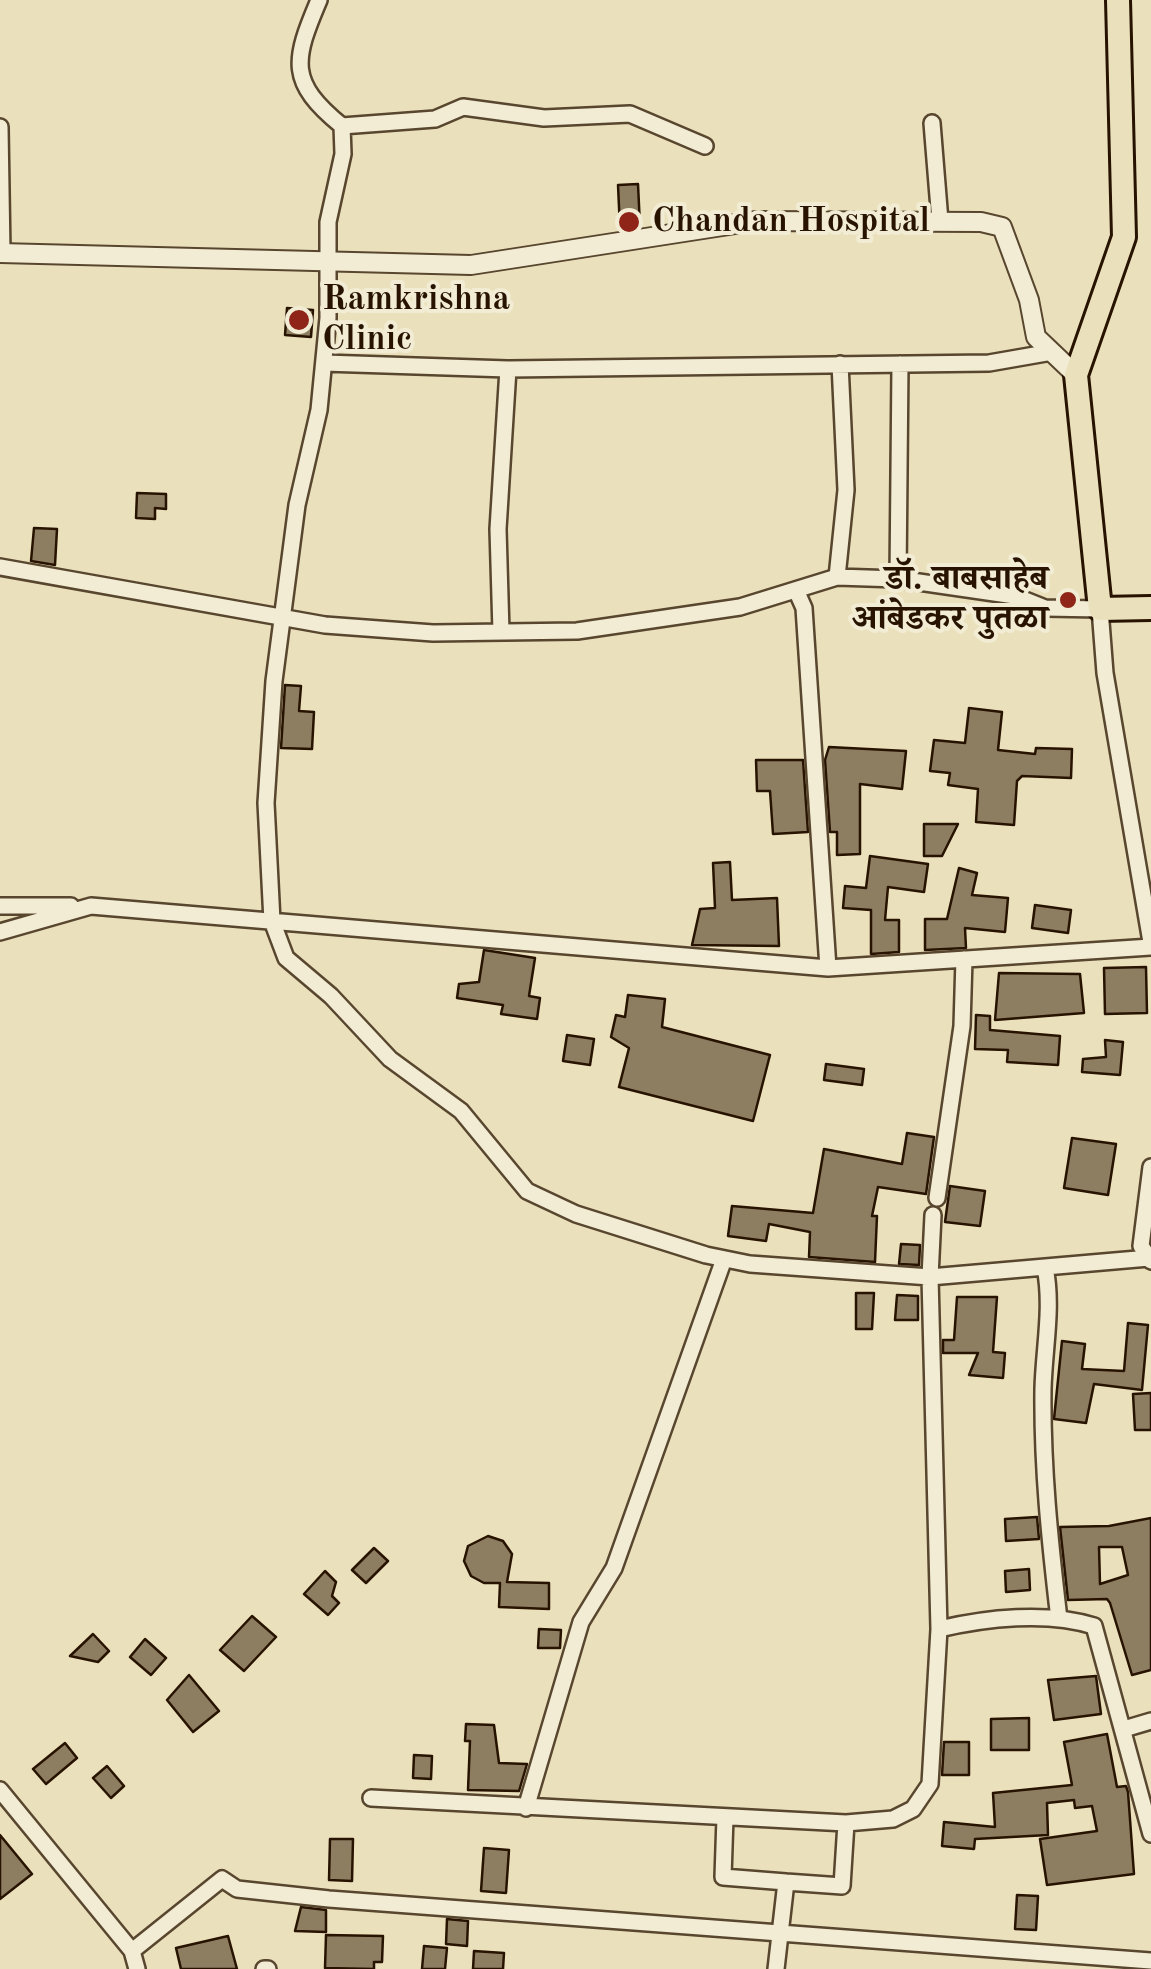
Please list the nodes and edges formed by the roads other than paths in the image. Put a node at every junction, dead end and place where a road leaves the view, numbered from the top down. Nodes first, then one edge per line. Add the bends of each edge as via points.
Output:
1 (318, 0) edge
2 (1118, 0) edge
3 (932, 124) dead end
4 (342, 126) junction
5 (0, 127) edge
6 (705, 146) dead end
7 (940, 221) junction
8 (1, 253) edge
9 (331, 261) junction
10 (1052, 352) junction
11 (324, 363) junction
12 (840, 364) junction
13 (900, 364) junction
14 (508, 369) junction
15 (1076, 375) junction
16 (0, 567) edge
17 (838, 577) junction
18 (898, 580) junction
19 (796, 590) junction
20 (1151, 608) edge
21 (1100, 609) junction
22 (284, 618) junction
23 (502, 632) junction
24 (0, 906) edge
25 (91, 906) junction
26 (272, 921) junction
27 (0, 932) edge
28 (1151, 944) edge
29 (964, 959) junction
30 (828, 968) junction
31 (1151, 1167) edge
32 (724, 1259) junction
33 (1150, 1260) edge
34 (1046, 1267) junction
35 (930, 1278) junction
36 (1059, 1619) junction
37 (938, 1629) junction
38 (1151, 1722) edge
39 (1124, 1730) junction
40 (0, 1790) edge
41 (371, 1798) dead end
42 (526, 1808) junction
43 (725, 1817) junction
44 (846, 1823) junction
45 (1151, 1834) edge
46 (786, 1882) junction
47 (780, 1929) junction
48 (132, 1951) junction
49 (1151, 1960) edge
50 (137, 1969) edge
51 (776, 1969) edge

1 - 4 street via 300,42 302,80 311,101
2 - 15 main road via 1124,238
3 - 7 street
4 - 6 street via 436,119 463,107 544,118 630,114
4 - 9 street via 328,222
5 - 8 street
7 - 9 street via 755,221 471,265
7 - 10 street via 1002,227 1036,337
8 - 9 street
9 - 11 street
10 - 13 street via 989,363
10 - 15 street
11 - 14 street
11 - 22 street via 296,504
12 - 13 street
12 - 14 street
12 - 17 street via 846,490
13 - 18 street
14 - 23 street via 498,528
15 - 21 main road
16 - 22 street
17 - 18 street
17 - 19 street
18 - 21 street via 1015,596 1045,608
19 - 23 street via 740,607 577,631
19 - 30 street via 804,608
20 - 21 main road
21 - 28 street
22 - 23 street via 433,633
22 - 26 street via 266,803
24 - 25 street
25 - 26 street
25 - 27 street
26 - 30 street
26 - 32 street via 286,958 390,1059 460,1111 526,1191 576,1214
28 - 29 street
29 - 30 street
29 - 35 street via 962,1026
31 - 33 street via 1141,1246
32 - 35 street
32 - 42 street via 614,1568 581,1622
33 - 34 street
34 - 35 street
34 - 36 street via 1045,1490
35 - 37 street
36 - 37 street
36 - 39 street via 1094,1626
37 - 44 street via 930,1784 913,1809 893,1819
38 - 39 street
39 - 45 street
40 - 48 street
41 - 42 street
42 - 43 street
43 - 44 street
43 - 46 street via 723,1877
44 - 46 street via 842,1886
46 - 47 street
47 - 48 street via 329,1899 237,1890 222,1878
47 - 49 street
47 - 51 street
48 - 50 street

